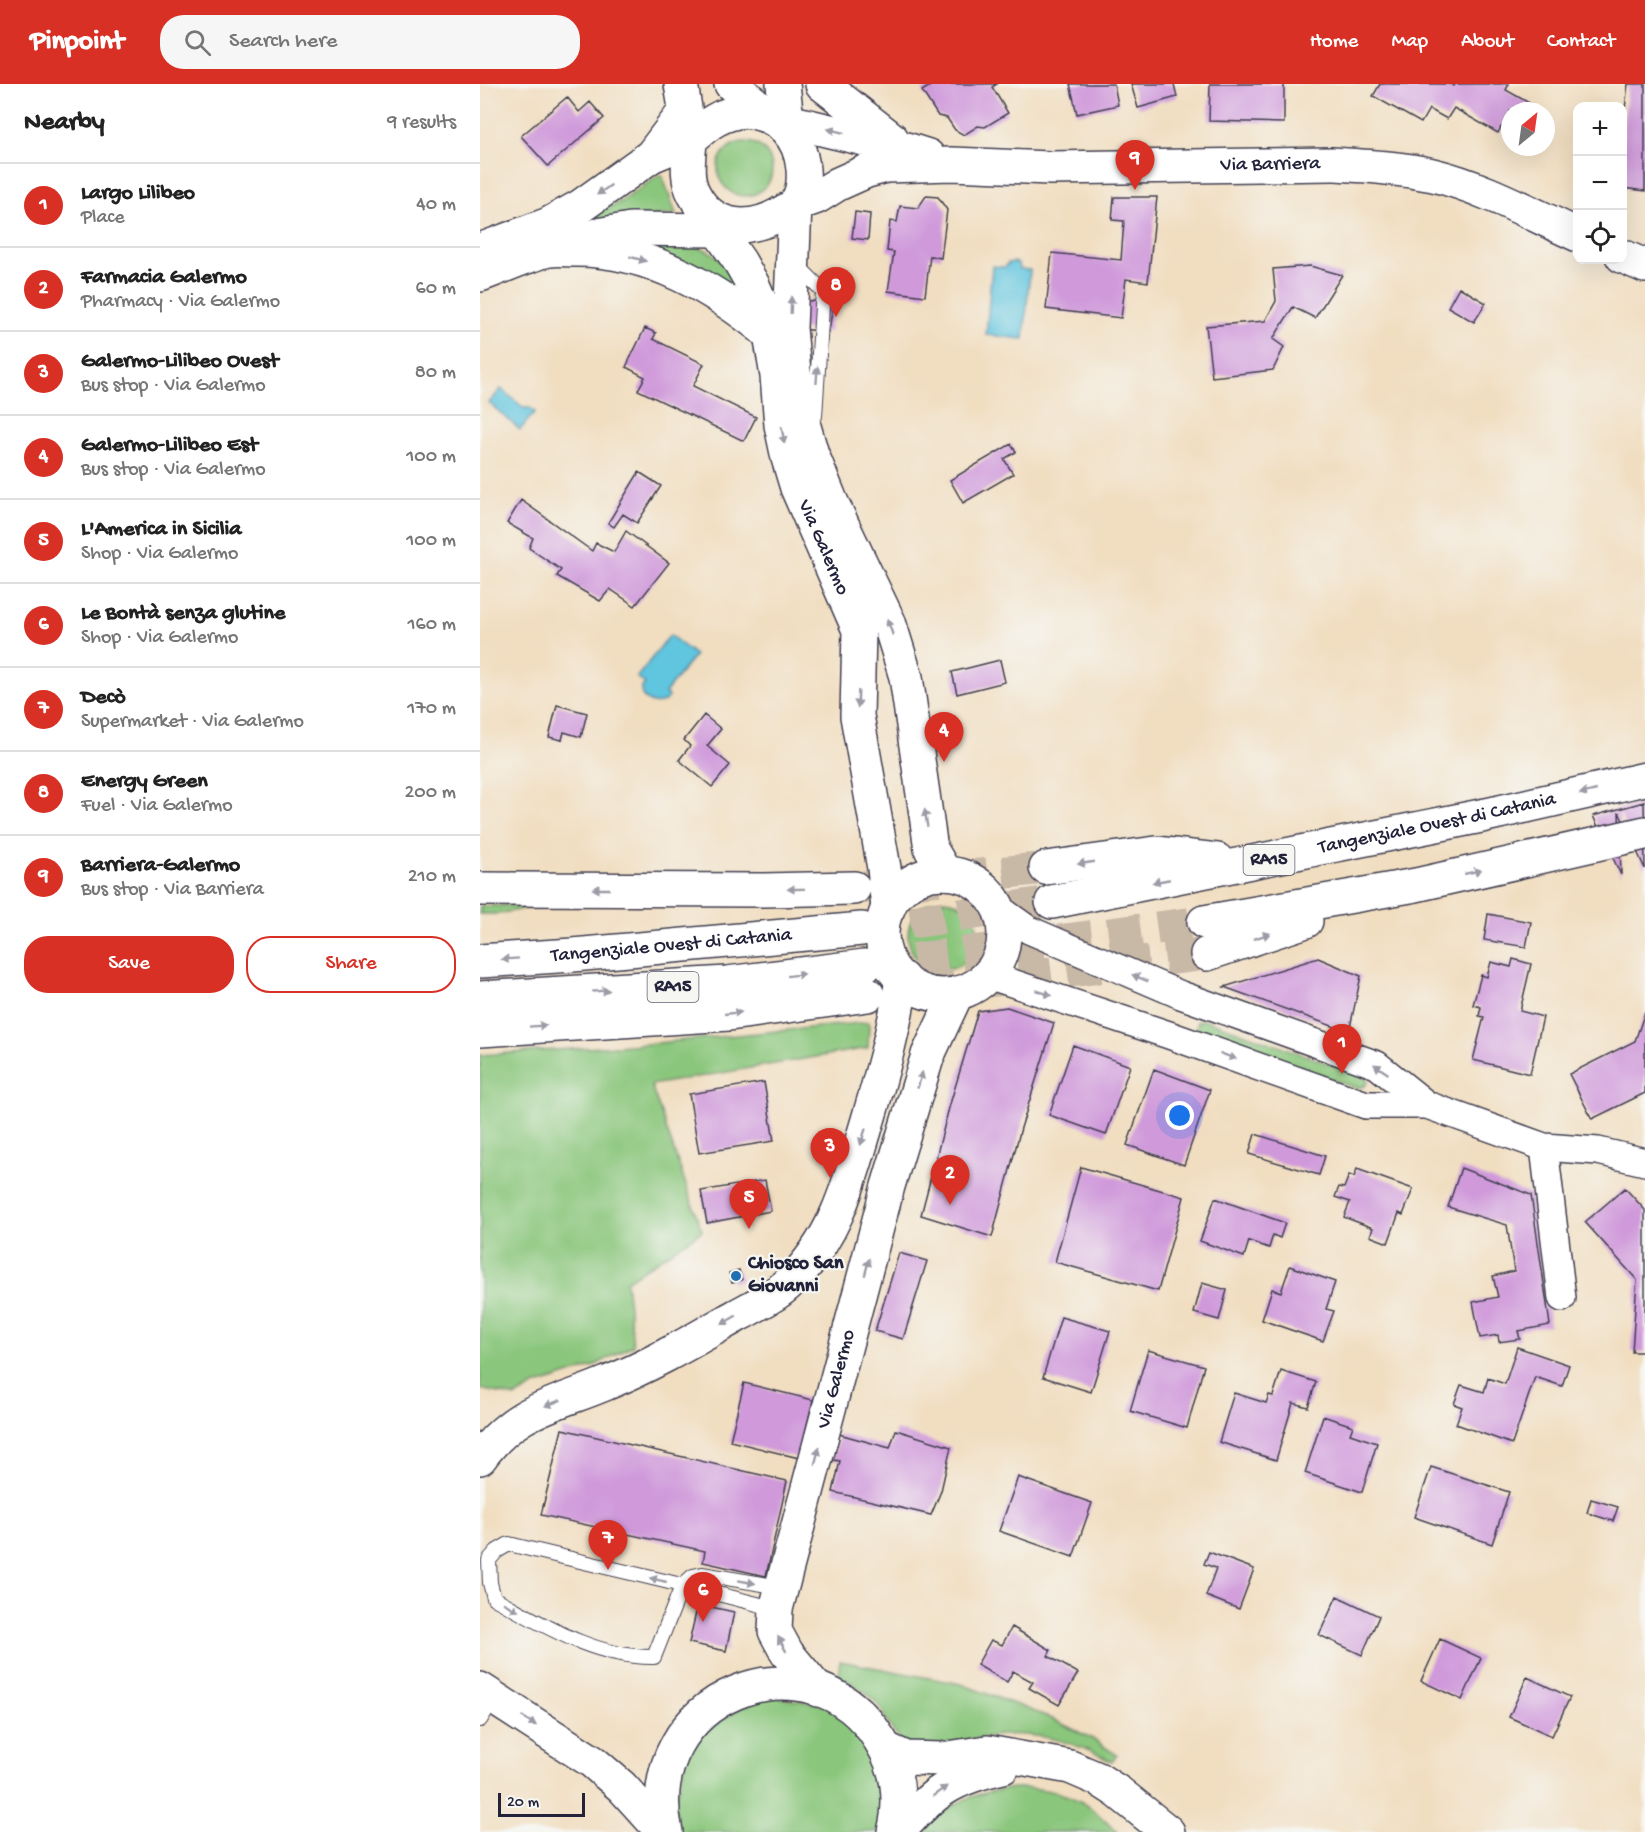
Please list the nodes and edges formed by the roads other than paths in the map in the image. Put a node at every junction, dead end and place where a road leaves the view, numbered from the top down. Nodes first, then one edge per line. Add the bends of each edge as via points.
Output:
1 (783, 84) edge
2 (822, 84) edge
3 (733, 85) edge
4 (691, 115) edge
5 (784, 125) junction
6 (906, 149) junction
7 (952, 165) junction
8 (806, 201) junction
9 (723, 220) junction
10 (1573, 233) edge
11 (480, 249) edge
12 (550, 250) junction
13 (1627, 258) edge
14 (1645, 266) edge
15 (480, 275) edge
16 (770, 334) junction
17 (1645, 779) edge
18 (1645, 833) edge
19 (1248, 864) junction
20 (1046, 868) tunnel mouth
21 (945, 873) junction
22 (855, 888) tunnel mouth
23 (480, 889) edge
24 (1052, 902) tunnel mouth
25 (998, 908) junction
26 (888, 909) junction
27 (862, 929) tunnel mouth
28 (1205, 938) tunnel mouth
29 (480, 961) edge
30 (988, 975) junction
31 (902, 978) junction
32 (957, 993) junction
33 (1181, 995) junction
34 (480, 999) edge
35 (480, 1030) edge
36 (1169, 1035) junction
37 (1427, 1105) junction
38 (1544, 1147) junction
39 (1645, 1162) edge
40 (1562, 1298) dead end
41 (480, 1458) edge
42 (682, 1586) junction
43 (780, 1598) junction
44 (818, 1690) junction
45 (485, 1702) edge
46 (886, 1749) junction
47 (1038, 1760) junction
48 (665, 1832) edge
49 (896, 1832) edge
50 (1168, 1832) edge

1 - 5 main road
2 - 6 main road
3 - 4 main road
3 - 5 main road
4 - 5 main road via 758,112
4 - 9 main road via 689,179 693,193
4 -> 11 main road via 651,156 581,206 549,224
6 -> 5 main road
5 - 8 main road via 800,150
6 - 7 main road
7 - 8 main road via 886,166 867,171
7 - 10 main road, Via Barriera via 1378,167 1462,185
8 - 9 main road via 769,220
21 -> 8 main road, Via Galermo via 931,849 906,677 889,622 831,501 803,423 790,328 794,252
9 - 12 main road via 632,229 592,236
9 - 16 main road, Via Galermo via 763,308
12 - 15 main road
12 -> 16 main road via 591,250 664,267 732,304
13 - 14 main road
16 -> 26 main road, Via Galermo via 781,425 797,488 859,630 857,716
17 -> 19 main road, Tangenziale Ovest di Catania / RA15
28 -> 18 main road
19 -> 20 main road via 1156,853
19 -> 24 main road, Tangenziale Ovest di Catania / RA15
21 - 25 main road via 976,883
21 - 26 main road via 911,882 893,898
22 -> 23 main road
25 - 30 main road via 1004,943 996,966
33 -> 25 street via 1029,930
26 - 31 main road via 882,930 885,951
27 -> 29 main road, Tangenziale Ovest di Catania / RA15
30 - 32 main road
30 -> 36 street
31 - 32 main road via 928,993
31 -> 41 main road via 897,1018 851,1177 830,1230 811,1260 788,1284 675,1351 606,1384 537,1409 512,1425
43 -> 32 main road, Via Galermo via 888,1186 928,1055
33 - 36 street
37 -> 33 street via 1377,1065
34 - 35 main road, Tangenziale Ovest di Catania / RA15 via 727,983 866,981 729,1014
36 -> 37 street via 1366,1105
37 - 38 street
38 - 39 street via 1598,1151
38 - 40 street
42 -> 42 lane via 509,1544 489,1560 494,1598 560,1634 635,1658 654,1658
42 - 43 lane
42 -> 43 lane via 702,1574
44 -> 43 main road, Via Galermo via 787,1653 775,1631
44 - 46 main road via 843,1702 864,1719
44 - 48 main road via 784,1684 750,1687 704,1711 681,1737 667,1768 662,1802
45 -> 48 main road via 593,1762
46 - 47 main road via 921,1760 987,1752
46 - 49 main road via 897,1783
49 -> 47 main road via 949,1785 970,1775
47 - 50 main road via 1098,1779 1140,1807

